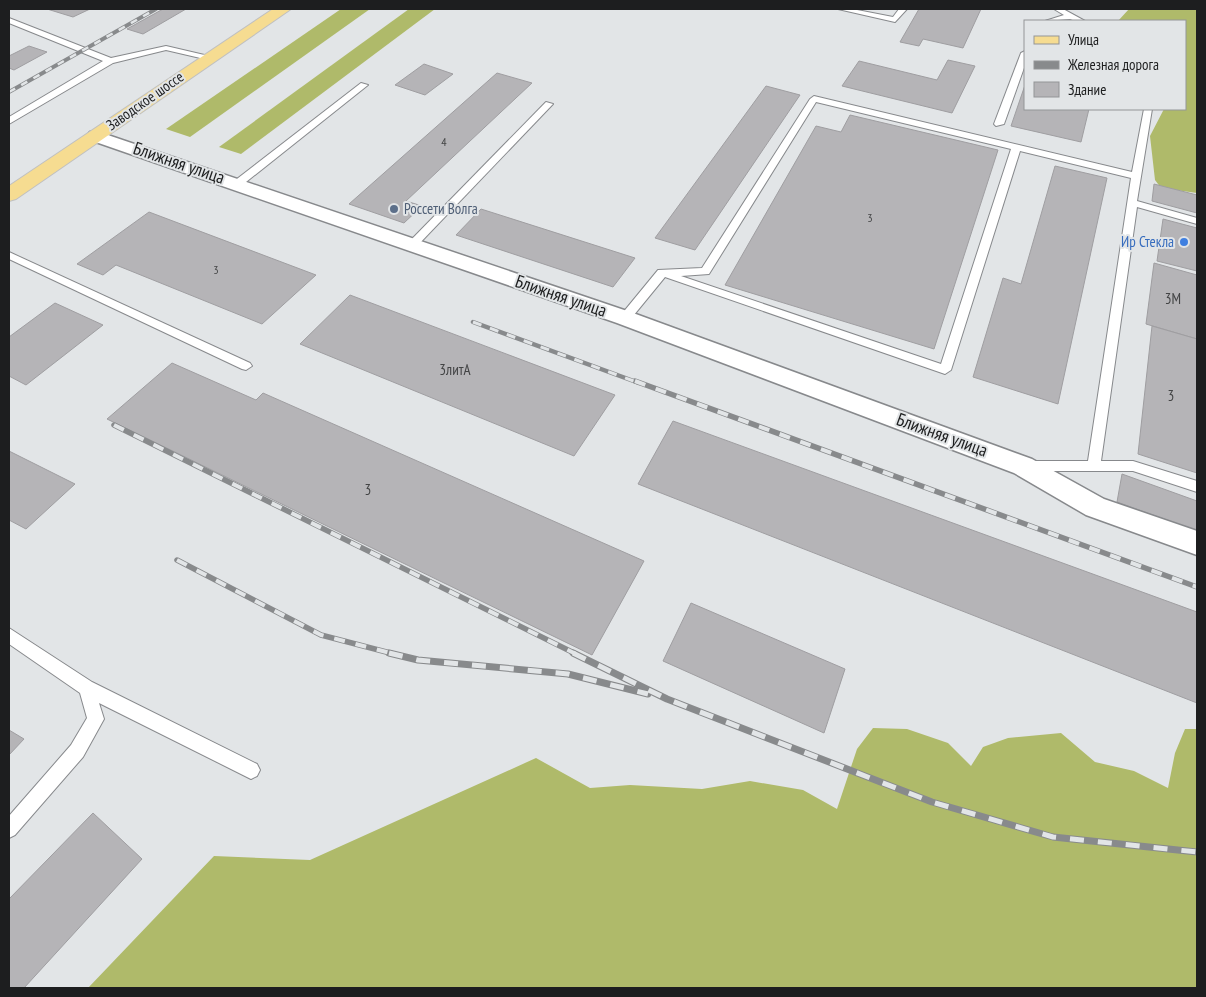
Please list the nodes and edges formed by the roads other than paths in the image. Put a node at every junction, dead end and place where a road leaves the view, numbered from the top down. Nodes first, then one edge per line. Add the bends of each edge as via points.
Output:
1 (283, 9) edge
2 (842, 9) edge
3 (903, 9) edge
4 (1058, 9) edge
5 (1071, 16) junction
6 (9, 20) edge
7 (1053, 20) edge
8 (1079, 20) edge
9 (209, 56) junction
10 (1024, 56) edge
11 (110, 61) junction
12 (364, 84) dead end
13 (549, 104) dead end
14 (1148, 110) edge
15 (9, 120) edge
16 (999, 124) dead end
17 (96, 136) junction
18 (1016, 148) junction
19 (1136, 176) junction
20 (237, 184) junction
21 (9, 195) edge
22 (1132, 203) junction
23 (1197, 221) edge
24 (413, 244) junction
25 (9, 255) edge
26 (662, 273) junction
27 (625, 318) junction
28 (246, 366) dead end
29 (1023, 466) junction
30 (1094, 466) junction
31 (1197, 487) edge
32 (1197, 543) edge
33 (9, 635) edge
34 (86, 688) junction
35 (251, 770) dead end
36 (9, 829) edge

1 - 9 main road, Заводское шоссе
2 - 3 lane via 895,20
4 - 5 lane
5 - 7 lane
5 - 8 lane
6 - 11 lane
9 - 11 lane via 166,48
9 - 17 main road, Заводское шоссе
10 - 16 lane
11 - 15 lane
12 - 20 lane
13 - 24 lane
14 - 19 lane
17 - 20 street, Ближняя улица
17 - 21 main road, Заводское шоссе
18 - 19 lane
18 - 26 lane via 814,99 705,271
18 - 26 lane via 945,370
19 - 22 lane
20 - 24 street, Ближняя улица
22 - 23 lane
22 - 30 lane
24 - 27 street, Ближняя улица
25 - 28 lane
26 - 27 lane
27 - 29 street, Ближняя улица
29 - 30 lane
29 - 32 street, Ближняя улица via 1094,507
30 - 31 lane via 1133,466
33 - 34 lane
34 - 35 lane
34 - 36 lane via 96,719 77,751

